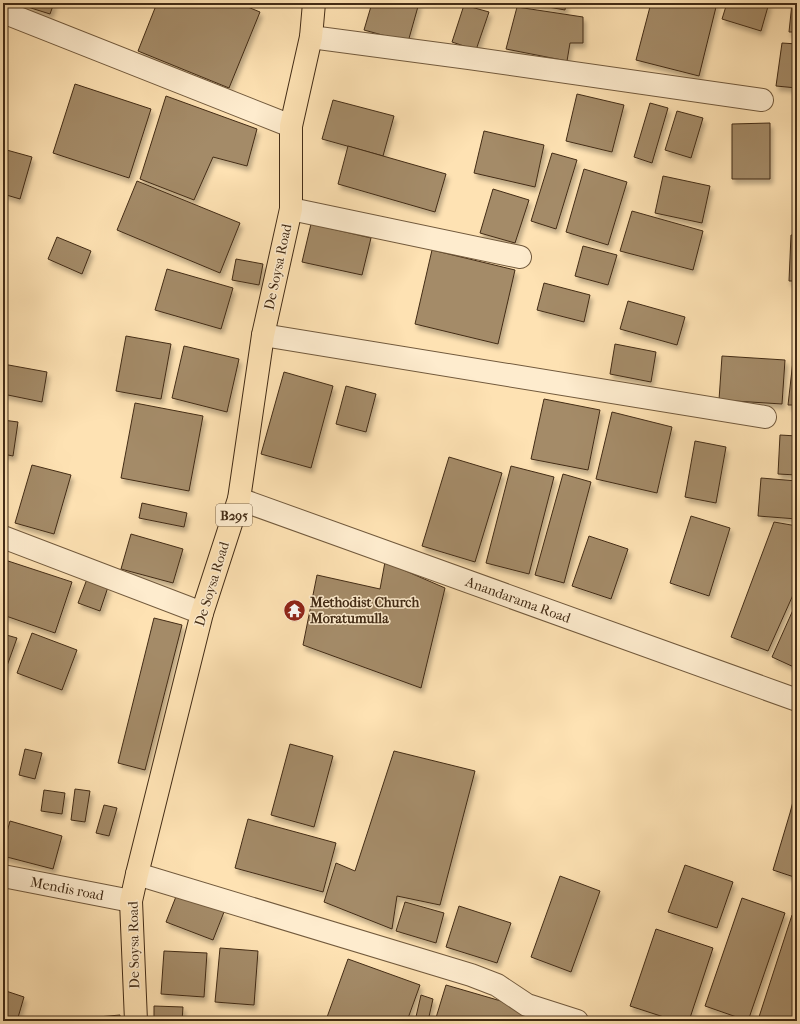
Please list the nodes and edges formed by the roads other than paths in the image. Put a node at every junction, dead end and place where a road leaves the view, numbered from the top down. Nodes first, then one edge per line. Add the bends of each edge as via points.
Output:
1 (314, 3) edge
2 (3, 12) edge
3 (311, 37) junction
4 (762, 100) dead end
5 (291, 126) junction
6 (291, 209) junction
7 (520, 257) dead end
8 (263, 336) junction
9 (765, 417) dead end
10 (239, 499) junction
11 (3, 537) edge
12 (202, 613) junction
13 (797, 700) edge
14 (137, 874) junction
15 (3, 876) edge
16 (131, 902) junction
17 (136, 1021) edge
18 (577, 1021) edge

1 - 3 main road, De Soysa Road / B295
2 - 5 street
3 - 4 street
3 - 5 main road, De Soysa Road / B295
5 - 6 main road, De Soysa Road / B295
6 - 7 street
6 - 8 main road, De Soysa Road / B295
8 - 9 street
8 - 10 main road, De Soysa Road / B295
10 - 12 main road, De Soysa Road / B295
10 - 13 street, Anandarama Road
11 - 12 street
12 - 14 main road, De Soysa Road / B295
14 - 16 main road, De Soysa Road / B295
14 - 18 street via 471,975 497,985 527,1005
15 - 16 street, Mendis road
16 - 17 main road, De Soysa Road / B295

